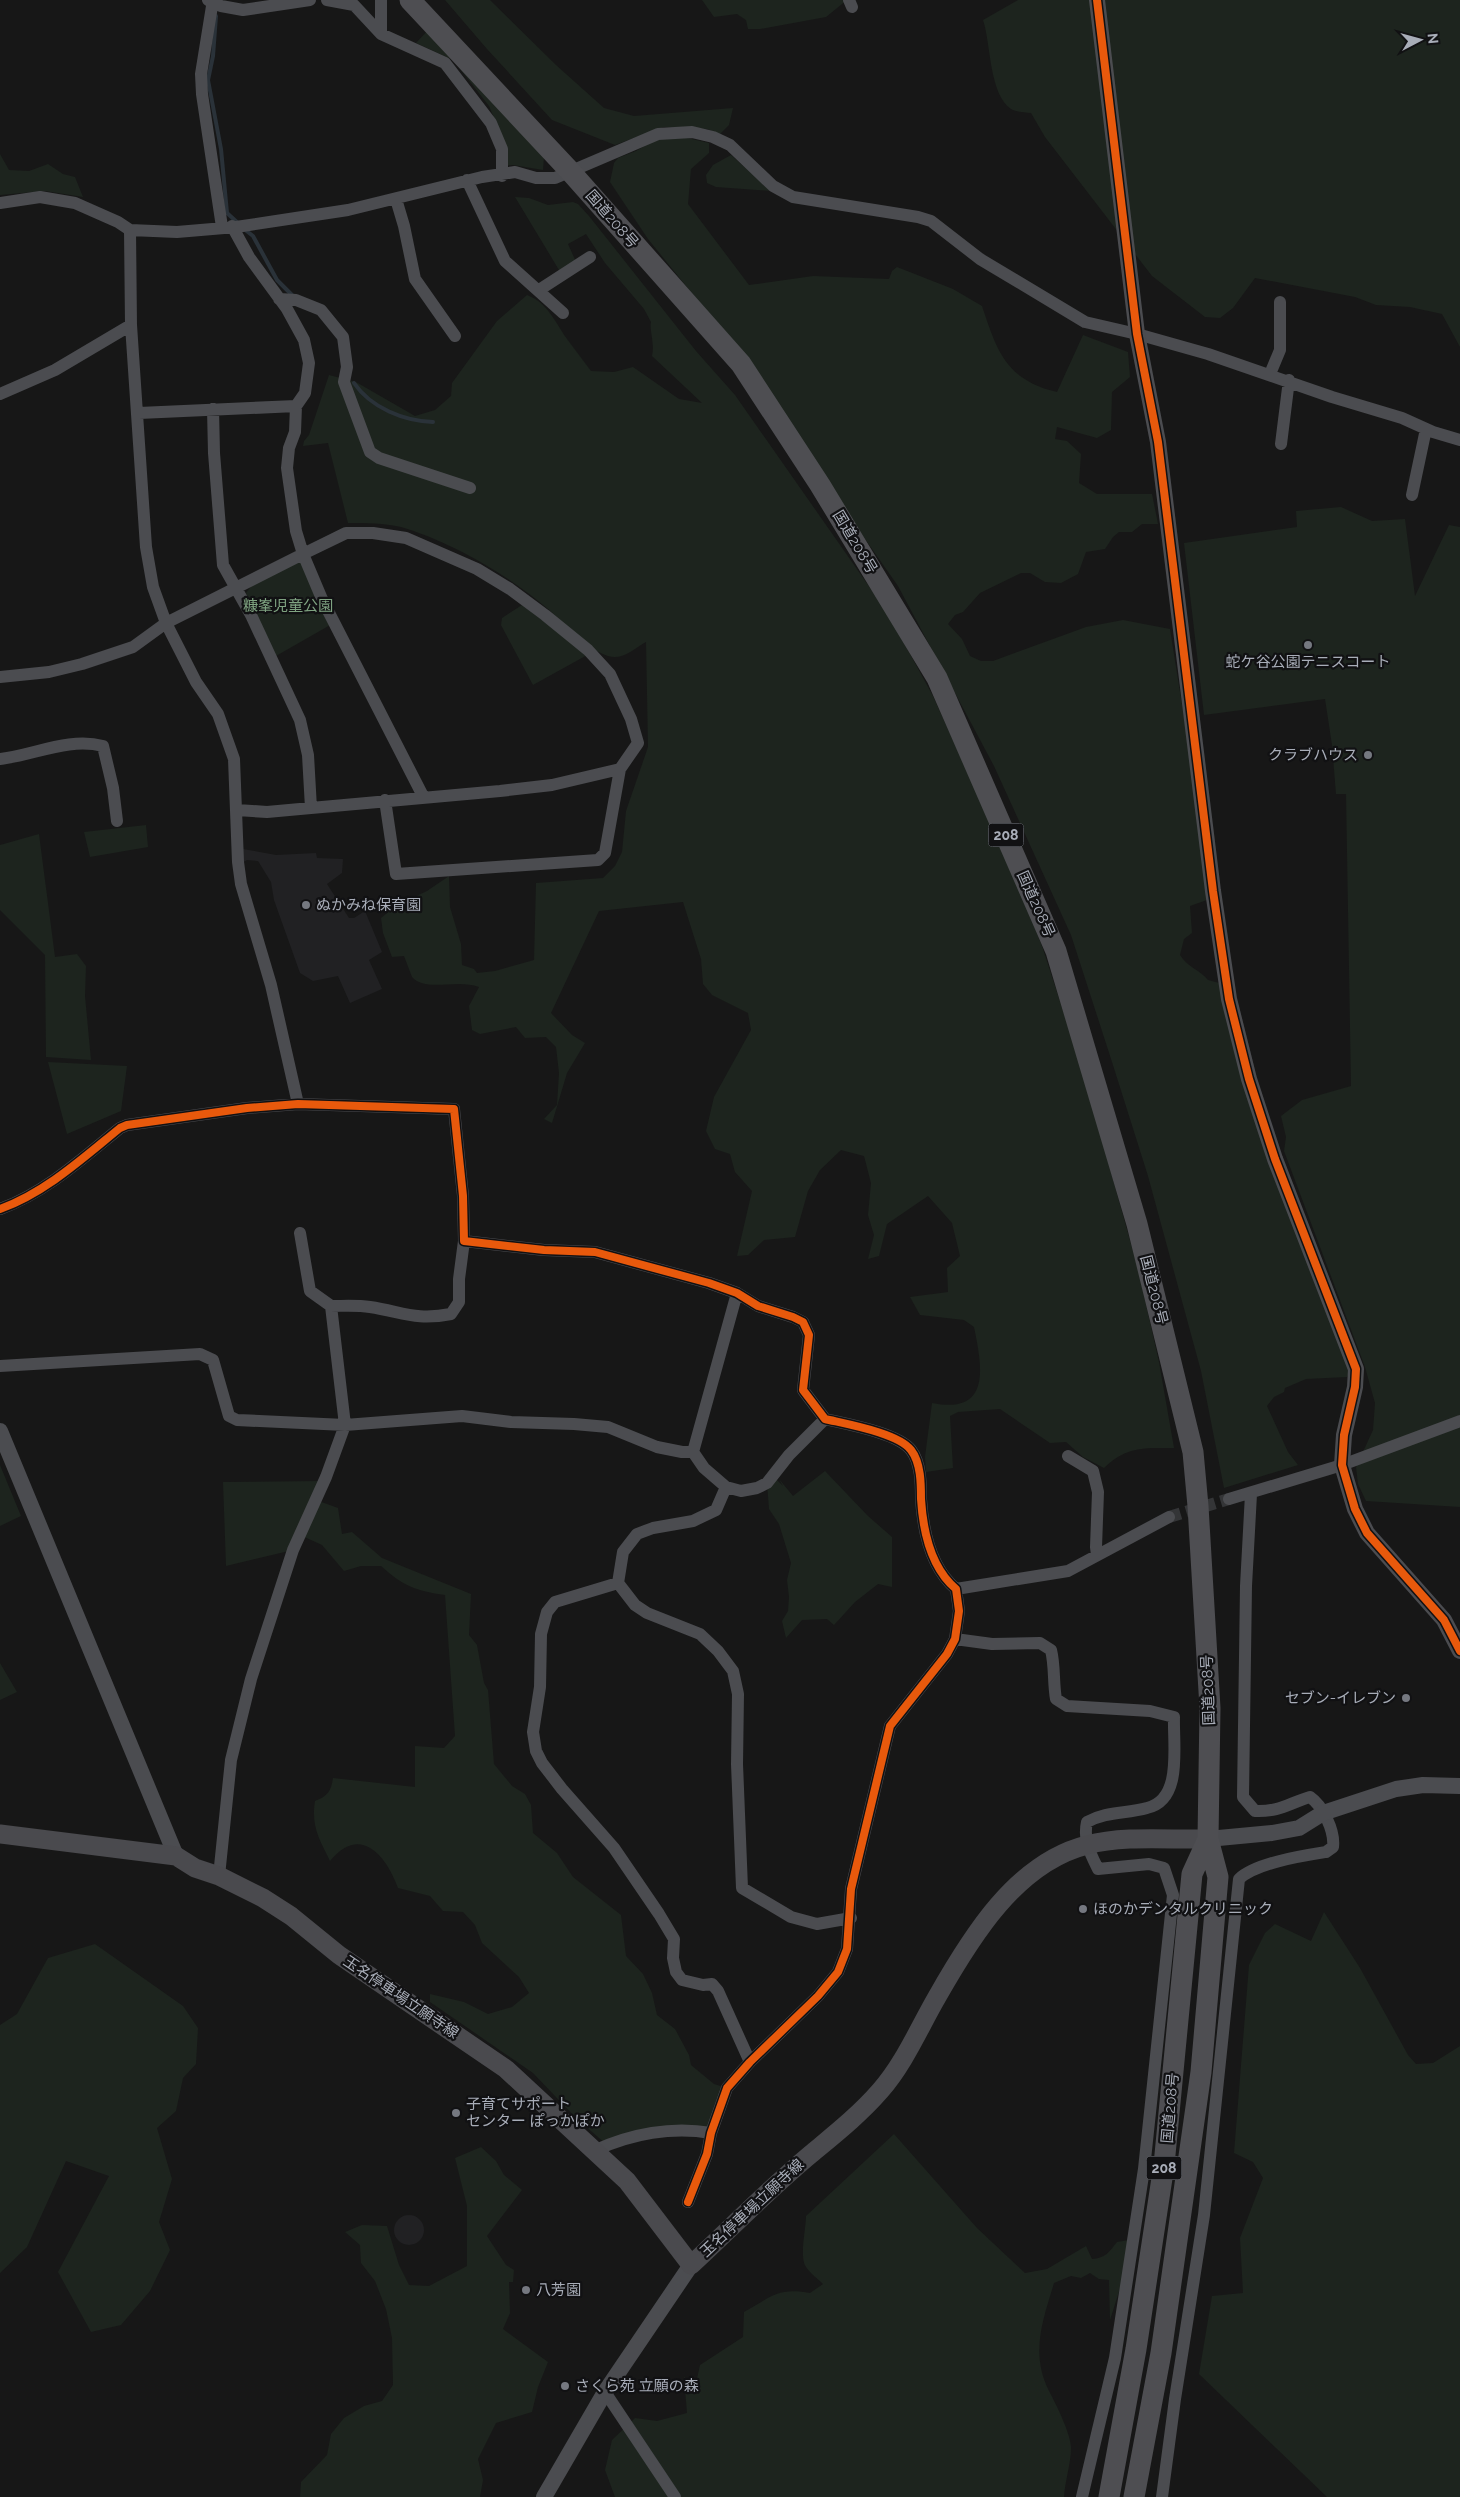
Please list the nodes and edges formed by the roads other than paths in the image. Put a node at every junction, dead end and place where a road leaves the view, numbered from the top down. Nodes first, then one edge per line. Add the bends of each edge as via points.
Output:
1 (211, 0) edge
2 (310, 0) edge
3 (326, 0) edge
4 (381, 0) edge
5 (410, 0) edge
6 (1097, 0) edge
7 (381, 34) junction
8 (569, 170) junction
9 (502, 176) junction
10 (467, 180) junction
11 (396, 199) junction
12 (0, 203) edge
13 (230, 226) junction
14 (130, 230) junction
15 (590, 256) dead end
16 (538, 290) junction
17 (279, 299) junction
18 (1280, 302) dead end
19 (564, 312) dead end
20 (131, 325) junction
21 (1137, 334) junction
22 (455, 336) dead end
23 (1270, 374) junction
24 (1289, 380) junction
25 (0, 394) edge
26 (296, 406) junction
27 (213, 409) junction
28 (139, 413) junction
29 (1426, 429) junction
30 (1460, 440) edge
31 (1280, 444) dead end
32 (470, 488) dead end
33 (1412, 495) dead end
34 (303, 554) junction
35 (236, 588) junction
36 (166, 623) junction
37 (0, 677) edge
38 (0, 759) edge
39 (620, 769) junction
40 (424, 798) junction
41 (385, 800) junction
42 (312, 808) junction
43 (237, 810) junction
44 (117, 820) dead end
45 (298, 1104) junction
46 (0, 1209) edge
47 (300, 1233) dead end
48 (464, 1241) junction
49 (736, 1293) junction
50 (331, 1306) junction
51 (0, 1366) edge
52 (825, 1419) junction
53 (1460, 1421) edge
54 (345, 1425) junction
55 (0, 1431) edge
56 (693, 1452) junction
57 (1068, 1456) dead end
58 (1342, 1464) junction
59 (726, 1488) junction
60 (1252, 1494) junction
61 (1228, 1499) tunnel mouth
62 (1169, 1517) tunnel mouth
63 (1097, 1555) junction
64 (618, 1583) junction
65 (956, 1588) junction
66 (955, 1639) junction
67 (1460, 1651) edge
68 (1460, 1786) edge
69 (1323, 1813) junction
70 (0, 1834) edge
71 (1208, 1839) junction
72 (1087, 1845) junction
73 (176, 1856) junction
74 (219, 1876) junction
75 (850, 1918) junction
76 (750, 2062) junction
77 (711, 2133) junction
78 (596, 2150) junction
79 (688, 2202) dead end
80 (691, 2265) junction
81 (604, 2392) junction
82 (544, 2497) edge
83 (675, 2497) edge
84 (1082, 2497) edge
85 (1109, 2497) edge
86 (1134, 2497) edge
87 (1162, 2497) edge

1 - 2 street via 221,6 243,10
1 - 13 street via 201,74 202,94
3 - 7 street via 354,5
4 - 7 street
5 - 8 highway, 国道208号 / 208
6 - 21 street
7 - 9 street via 445,63 491,123 502,149
8 - 9 street via 555,178 536,178 515,172
8 - 21 street via 658,134 692,132 713,137 730,145 773,186 792,197 931,221 980,260 1085,322
8 - 71 highway, 国道208号 / 208 via 741,364 820,485 937,678 1056,951 1137,1224 1193,1452 1210,1708
9 - 10 street
10 - 11 street
10 - 16 street via 505,261
11 - 13 street via 348,210
11 - 22 street via 415,279
12 - 14 street via 40,197 75,204
13 - 14 street via 177,232
13 - 17 street
14 - 20 street
15 - 16 street
16 - 19 street
17 - 26 street via 304,340 309,363 305,394
17 - 32 street via 296,300 321,310 343,337 347,367 344,382 370,452 379,458
18 - 23 street via 1280,350
20 - 25 street via 55,370
20 - 28 street
21 - 23 street
21 - 58 street via 1158,442 1229,999 1249,1080 1275,1159 1356,1369
23 - 24 street
24 - 29 street
24 - 31 street
26 - 27 street
26 - 34 street via 295,432 287,468 296,531
27 - 28 street
27 - 35 street via 224,565
28 - 36 street via 146,547
29 - 30 street
29 - 33 street
34 - 35 street
34 - 39 street via 346,533 373,532 406,538 477,568 510,588 588,650 610,674 631,719 638,743
34 - 40 street via 322,599
35 - 36 street
35 - 42 street via 300,720 309,764
36 - 37 street via 133,647 82,664 48,672
36 - 43 street via 196,682 218,714 234,759
38 - 44 street via 74,743 103,746 112,780
39 - 40 street via 552,785
39 - 41 street via 606,853 598,860 396,874
40 - 41 street
41 - 42 street
42 - 43 street via 267,812
43 - 45 street via 241,884 270,985
45 - 46 street via 127,1125 73,1168 18,1203
45 - 48 street via 454,1109
47 - 50 street via 310,1292
48 - 49 street via 595,1252
48 - 50 street via 458,1279 459,1302 451,1314 414,1318 370,1307
49 - 52 street via 758,1306 803,1322 810,1335 803,1390
49 - 56 street
50 - 54 street
51 - 54 street via 200,1354 213,1360 229,1416 237,1420
52 - 59 street via 789,1455 767,1483 741,1491
52 - 65 street via 870,1429 911,1450 920,1477 926,1542 945,1580
53 - 58 street
54 - 56 street via 462,1416 574,1424 608,1427 657,1447
54 - 74 street via 293,1550 252,1679 231,1760
55 - 73 street
56 - 59 street via 704,1468
57 - 63 street via 1093,1471 1098,1492
58 - 60 street
58 - 67 street via 1355,1509 1367,1533 1444,1620
59 - 64 street via 716,1510 693,1521 637,1534 623,1552
60 - 61 street
60 - 69 street via 1246,1586 1242,1796 1255,1811 1266,1812 1310,1797
62 - 63 street
63 - 65 street via 1068,1571
64 - 75 street via 635,1605 647,1613 700,1634 733,1671 738,1694 742,1888 791,1917 817,1924
64 - 76 street via 555,1602 546,1612 540,1634 540,1687 533,1732 536,1751 562,1789 614,1848 659,1914 674,1939 673,1958 676,1972 682,1980 712,1984 718,1991
65 - 66 street via 959,1611
66 - 72 street via 992,1644 1040,1643 1051,1650 1056,1698 1067,1706 1150,1711 1174,1717 1172,1777 1168,1794 1162,1802 1147,1808 1108,1813 1087,1822
66 - 75 street via 947,1654 890,1726 851,1889
68 - 69 street via 1396,1789
69 - 71 street via 1299,1828
69 - 87 street via 1334,1837 1333,1847 1326,1852 1260,1866 1238,1879 1204,2215
70 - 73 main road, 玉名停車場立願寺線
71 - 72 main road, 玉名停車場立願寺線 via 1109,1841
71 - 85 highway, 国道208号 / 208 via 1192,1874 1164,2165
71 - 86 highway, 国道208号 / 208 via 1218,1877 1201,2072 1161,2353
72 - 80 main road, 玉名停車場立願寺線 via 1063,1854 1034,1872 1007,1897 960,1957 881,2090 847,2126 810,2154
72 - 84 street via 1098,1868 1150,1864 1164,1868 1173,1894 1144,2169 1115,2358
73 - 74 main road, 玉名停車場立願寺線 via 195,1868
74 - 78 main road, 玉名停車場立願寺線 via 291,1916 339,1955 506,2069
75 - 76 street via 847,1949 838,1972
76 - 77 street via 727,2088
77 - 78 street via 690,2129 627,2137
77 - 79 street via 707,2154
78 - 80 main road, 玉名停車場立願寺線 via 627,2181
80 - 81 street
81 - 82 street
81 - 83 street

